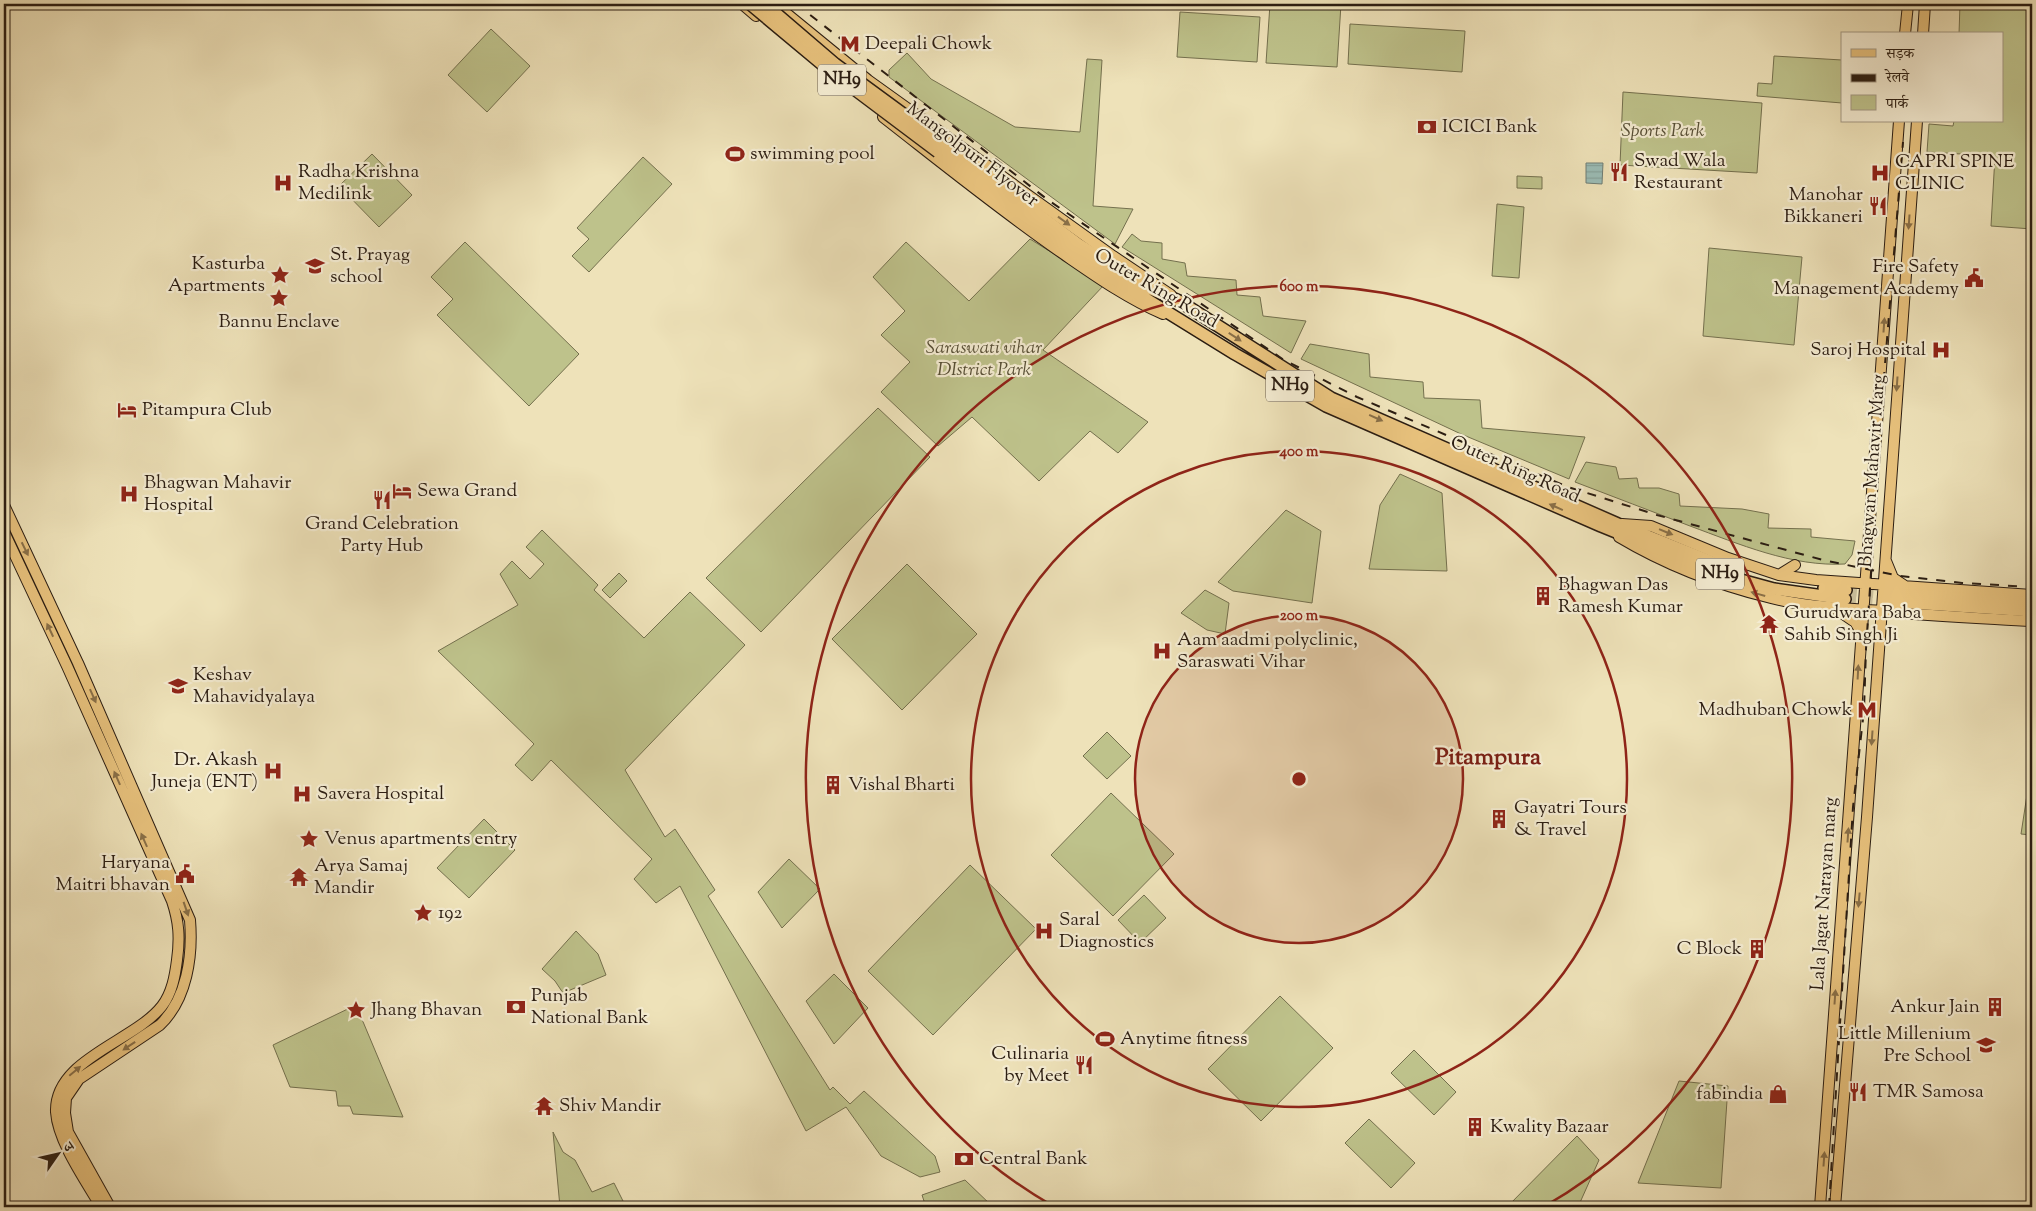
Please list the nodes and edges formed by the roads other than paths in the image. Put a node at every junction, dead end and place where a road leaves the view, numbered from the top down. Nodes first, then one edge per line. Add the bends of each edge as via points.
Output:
1 (742, 4) edge
2 (750, 4) edge
3 (765, 4) edge
4 (776, 4) edge
5 (1908, 4) edge
6 (1925, 4) edge
7 (763, 22) junction
8 (1905, 32) edge
9 (1923, 32) edge
10 (910, 110) junction
11 (1899, 122) edge
12 (1916, 122) edge
13 (896, 128) junction
14 (1142, 290) junction
15 (1179, 301) junction
16 (1182, 322) junction
17 (5, 509) edge
18 (1618, 524) junction
19 (1601, 526) junction
20 (4, 532) edge
21 (1884, 555) junction
22 (1795, 566) dead end
23 (1778, 575) junction
24 (1864, 583) junction
25 (1882, 585) junction
26 (1905, 586) junction
27 (2032, 595) edge
28 (2032, 603) edge
29 (1834, 608) junction
30 (1862, 610) junction
31 (1880, 611) junction
32 (2032, 611) edge
33 (1900, 614) junction
34 (1989, 619) junction
35 (2032, 621) edge
36 (1879, 627) junction
37 (1861, 632) junction
38 (101, 1207) edge
39 (110, 1207) edge
40 (1820, 1207) edge
41 (1835, 1207) edge

1 - 7 main road, Outer Ring Road
2 - 14 highway, Mangolpuri Flyover / NH9, bridge via 830,70 1048,233
3 - 14 highway, Mangolpuri Flyover / NH9, bridge via 835,64
4 - 7 main road
4 - 10 main road, Outer Ring Road
5 - 8 main road
6 - 9 main road
7 - 13 main road, Outer Ring Road
10 - 13 main road via 909,122
10 -> 15 main road, Outer Ring Road
24 -> 11 main road, Bhagwan Mahavir Marg
12 -> 21 main road, Bhagwan Mahavir Marg
13 - 16 main road, Outer Ring Road via 1101,280 1145,306
14 - 15 highway, Mangolpuri Flyover
14 - 16 highway, Mangolpuri Flyover / NH9
15 -> 18 highway, Outer Ring Road via 1330,398
19 -> 16 highway, Outer Ring Road / NH9 via 1326,406
17 -> 39 main road via 78,663 190,920 189,964 181,993 165,1020 79,1079 66,1098 66,1128
18 - 19 highway, Outer Ring Road / NH9 via 1731,570 1776,582 1846,594 1774,589 1719,574
18 -> 23 main road via 1651,526
29 -> 19 main road via 1772,598 1717,582 1642,551
38 -> 20 main road via 61,1135 57,1116 58,1092 68,1077 158,1011 167,998 173,983 180,938 178,918
21 - 25 main road, Bhagwan Mahavir Marg
21 - 26 main road via 1888,570
22 - 23 main road
23 - 24 main road
24 - 25 main road
24 - 30 main road, Lala Jagat Narayan marg
25 - 26 main road
25 - 31 main road, Lala Jagat Narayan marg
26 - 27 main road
26 - 34 main road via 1890,592 1891,608
28 - 32 highway via 1895,598
29 - 30 main road
29 - 37 main road via 1855,622
30 - 31 main road
30 - 37 main road, Lala Jagat Narayan marg
31 - 33 main road
31 - 36 main road, Lala Jagat Narayan marg
33 - 34 main road
33 - 36 main road
34 - 35 main road
36 -> 41 main road, Lala Jagat Narayan marg
40 -> 37 main road, Lala Jagat Narayan marg

